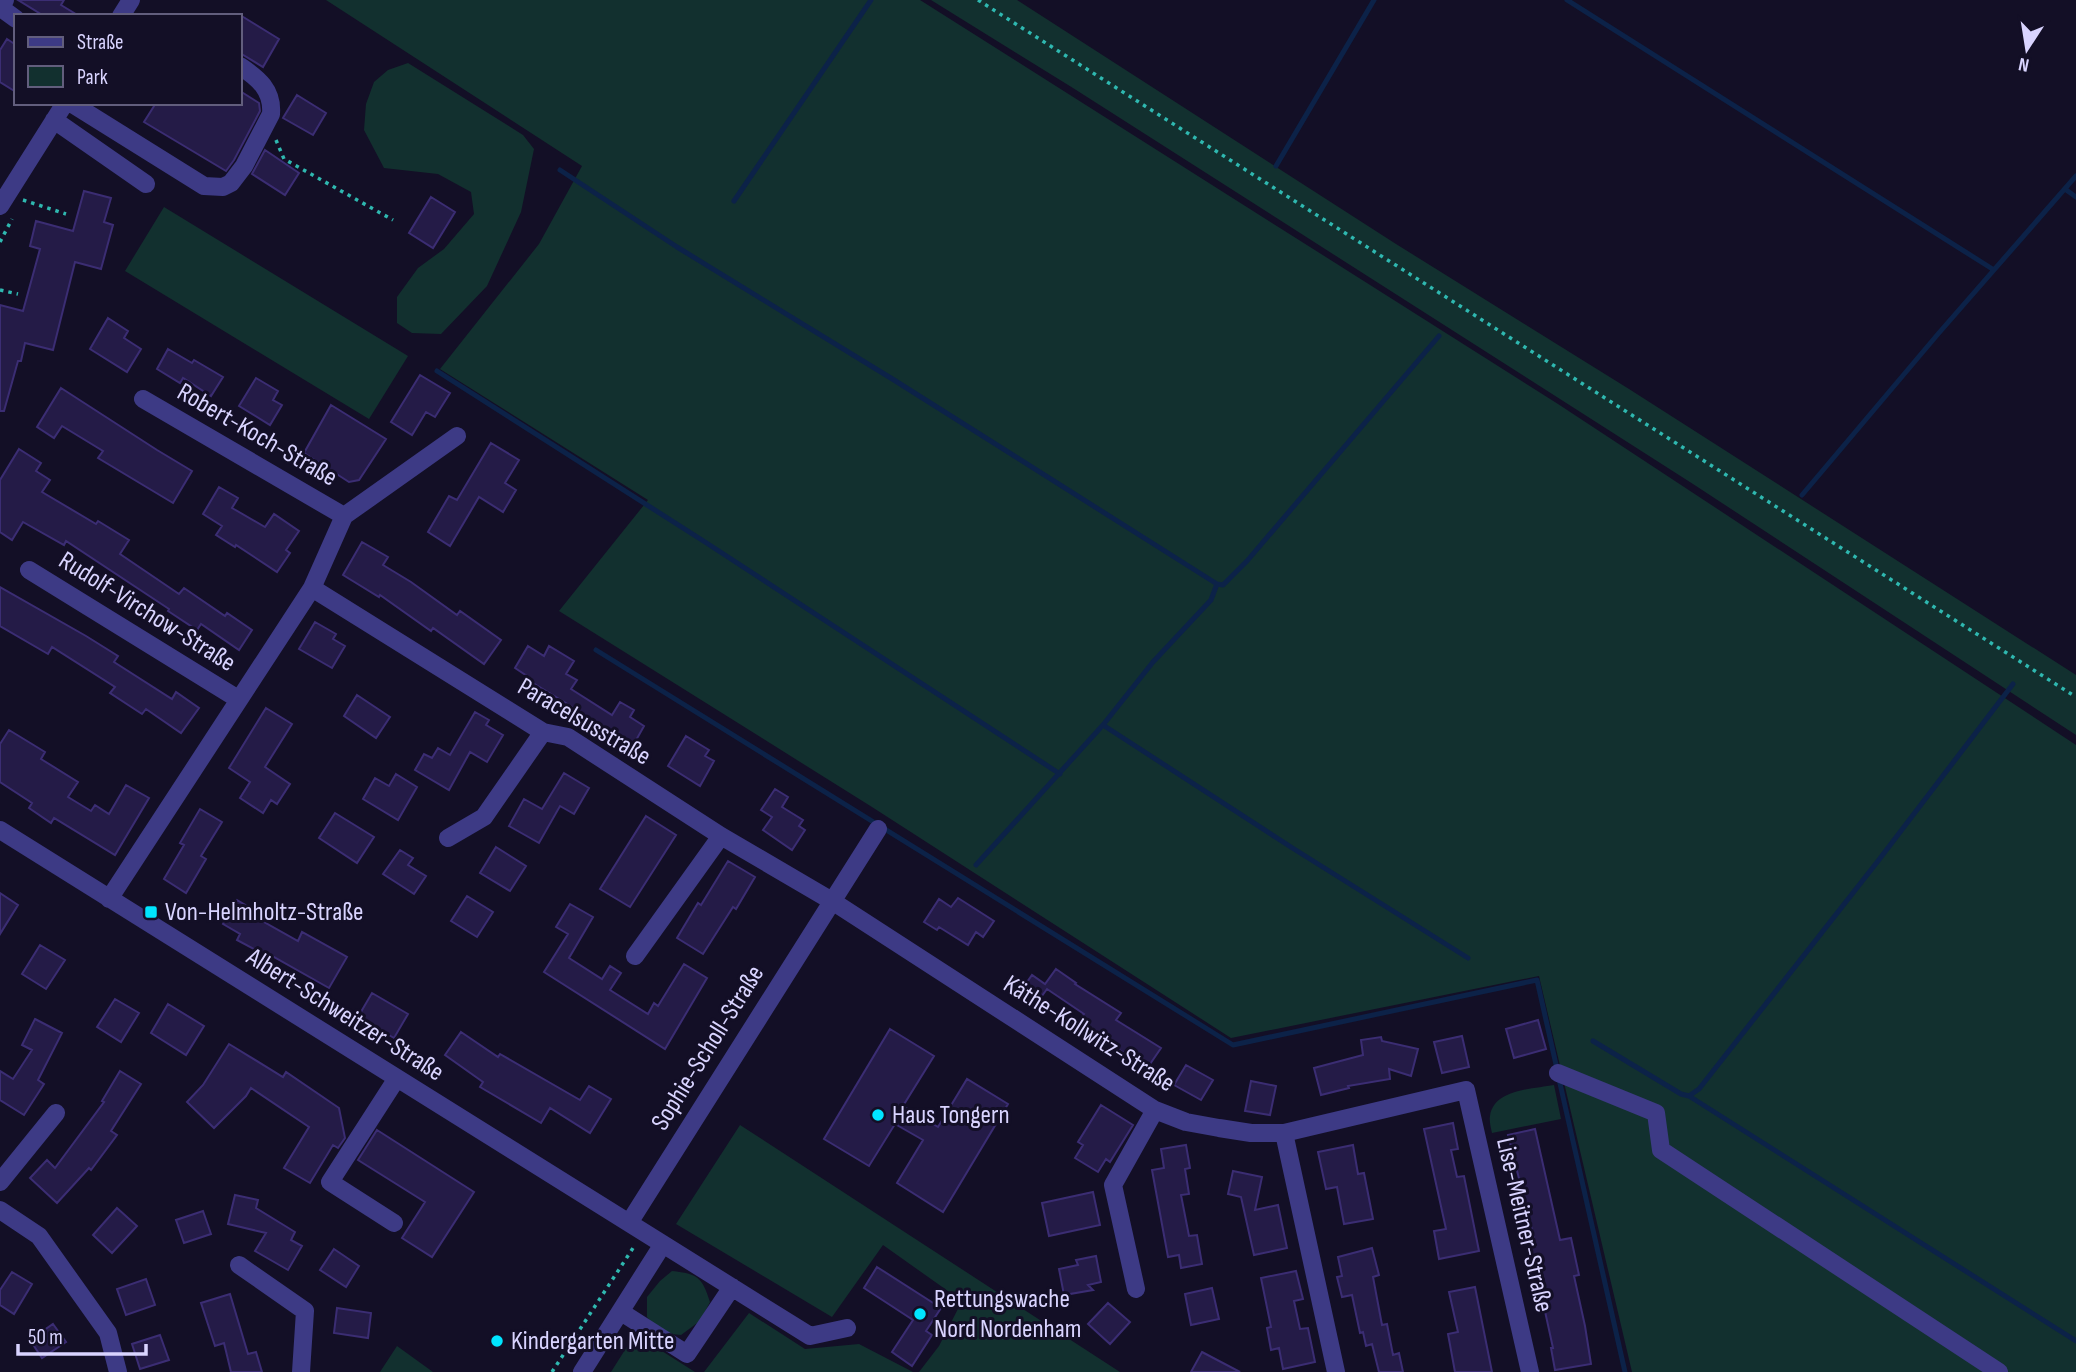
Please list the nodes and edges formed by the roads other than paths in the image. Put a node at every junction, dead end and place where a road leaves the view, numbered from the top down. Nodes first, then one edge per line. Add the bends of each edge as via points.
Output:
1 (5, 0) edge
2 (14, 18) edge
3 (242, 67) edge
4 (64, 105) edge
5 (74, 105) edge
6 (54, 120) junction
7 (146, 184) dead end
8 (8, 208) edge
9 (143, 399) dead end
10 (457, 436) dead end
11 (344, 516) junction
12 (29, 570) dead end
13 (312, 588) junction
14 (238, 699) junction
15 (543, 732) junction
16 (878, 829) dead end
17 (0, 830) edge
18 (721, 836) junction
19 (448, 838) dead end
20 (109, 900) junction
21 (832, 901) junction
22 (635, 956) dead end
23 (1558, 1073) dead end
24 (397, 1078) junction
25 (1466, 1090) joint
26 (1155, 1110) junction
27 (56, 1113) dead end
28 (1284, 1133) junction
29 (0, 1182) edge
30 (0, 1210) edge
31 (394, 1223) dead end
32 (636, 1227) junction
33 (663, 1244) junction
34 (239, 1265) dead end
35 (732, 1287) junction
36 (1136, 1289) dead end
37 (621, 1312) junction
38 (847, 1328) dead end
39 (118, 1372) edge
40 (301, 1372) edge
41 (582, 1372) edge
42 (1336, 1372) edge
43 (1530, 1372) edge
44 (2000, 1372) edge

1 - 2 street via 1,8
3 - 5 street via 258,78 272,105 268,123 244,166 223,187 204,186
4 - 6 street
6 - 7 street
6 - 8 street
9 - 11 street, Robert-Koch-Straße
10 - 11 street
11 - 13 street
12 - 14 street, Rudolf-Virchow-Straße
13 - 14 street
13 - 15 street, Paracelsusstraße
14 - 20 street
15 - 18 street, Paracelsusstraße via 568,737
15 - 19 street via 484,817
16 - 21 street, Sophie-Scholl-Straße
17 - 20 street, Albert-Schweitzer-Straße
18 - 21 street, Paracelsusstraße
18 - 22 street
20 - 24 street, Albert-Schweitzer-Straße
21 - 26 street, Käthe-Kollwitz-Straße
21 - 32 street, Sophie-Scholl-Straße
23 - 44 street via 1656,1113 1661,1150
24 - 31 street via 330,1182
24 - 32 street, Albert-Schweitzer-Straße
25 - 28 street, Käthe-Kollwitz-Straße
25 - 43 street, Lise-Meitner-Straße
26 - 28 street, Käthe-Kollwitz-Straße via 1219,1128
26 - 36 street via 1113,1185
27 - 29 street
28 - 42 street
30 - 39 street via 39,1236 108,1333
32 - 33 street, Albert-Schweitzer-Straße
33 - 35 street, Albert-Schweitzer-Straße
33 - 37 street
34 - 40 street via 305,1311
35 - 37 street via 687,1354
35 - 38 street, Albert-Schweitzer-Straße via 810,1336
37 - 41 street

